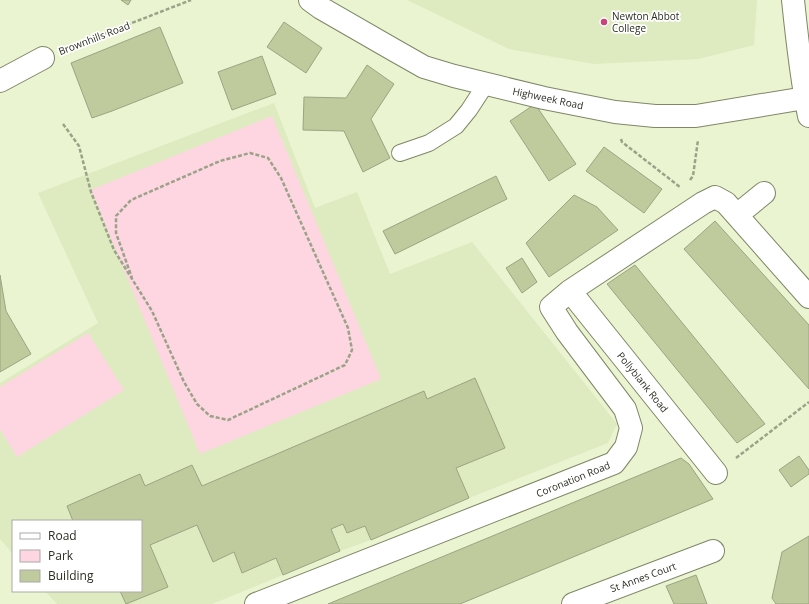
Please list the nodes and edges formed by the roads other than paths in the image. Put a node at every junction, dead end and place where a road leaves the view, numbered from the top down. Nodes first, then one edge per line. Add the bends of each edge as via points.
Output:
1 (310, 0) edge
2 (793, 0) edge
3 (43, 58) road end
4 (0, 81) edge
5 (486, 84) junction
6 (807, 107) edge
7 (400, 153) dead end
8 (764, 193) dead end
9 (737, 215) junction
10 (570, 291) junction
11 (809, 297) edge
12 (716, 473) road end
13 (713, 552) dead end
14 (256, 604) edge
15 (573, 604) edge

1 - 5 street, Highweek Road via 424,67
2 - 6 street
3 - 4 street
5 - 6 street, Highweek Road via 615,112 655,116 696,116
5 - 7 lane via 456,126 429,143
8 - 9 street
9 - 10 street, Coronation Road via 726,203 715,197
9 - 11 street
10 - 12 street, Pollyblank Road
10 - 14 street, Coronation Road via 551,306 567,332 625,409 632,428 626,447 614,463
13 - 15 street, St Annes Court

